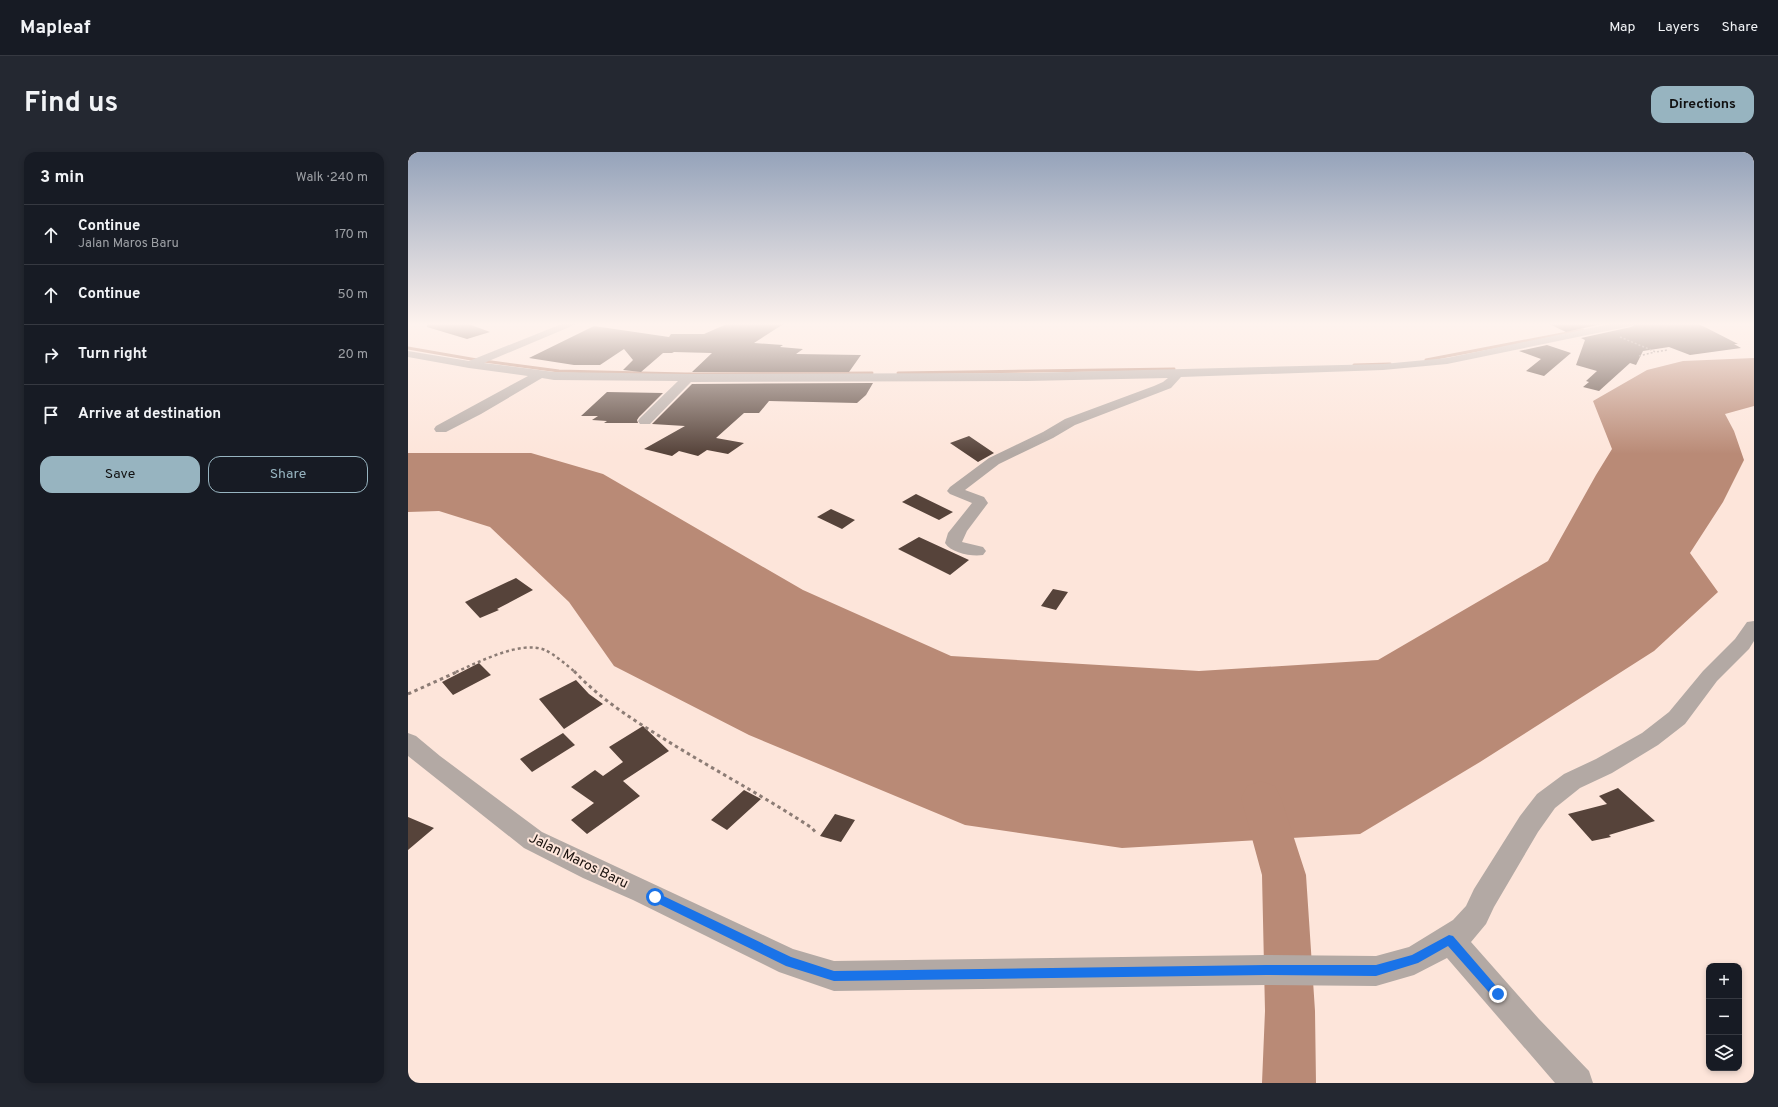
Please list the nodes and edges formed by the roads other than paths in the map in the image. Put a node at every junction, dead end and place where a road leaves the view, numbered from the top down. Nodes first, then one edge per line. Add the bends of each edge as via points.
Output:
1 (480, 366) edge
2 (1397, 366) edge
3 (540, 374) junction
4 (1178, 374) junction
5 (688, 378) junction
6 (645, 421) dead end
7 (441, 429) dead end
8 (977, 551) dead end
9 (1754, 627) edge
10 (408, 742) edge
11 (1449, 940) junction
12 (1577, 1083) edge

1 - 3 street
2 - 4 street
3 - 5 street
3 - 7 street
4 - 5 street
4 - 8 street via 1167,385 1070,422 1048,435 1008,452 955,490 979,500 980,503 955,534 953,543
5 - 6 street
9 - 11 street, Jalan Maros Baru via 1677,718 1650,740 1572,781 1546,801 1529,824 1476,915 1463,930
10 - 11 street, Jalan Maros Baru via 533,840 789,962 834,976 1376,970 1414,960
11 - 12 street via 1489,983 1544,1050

